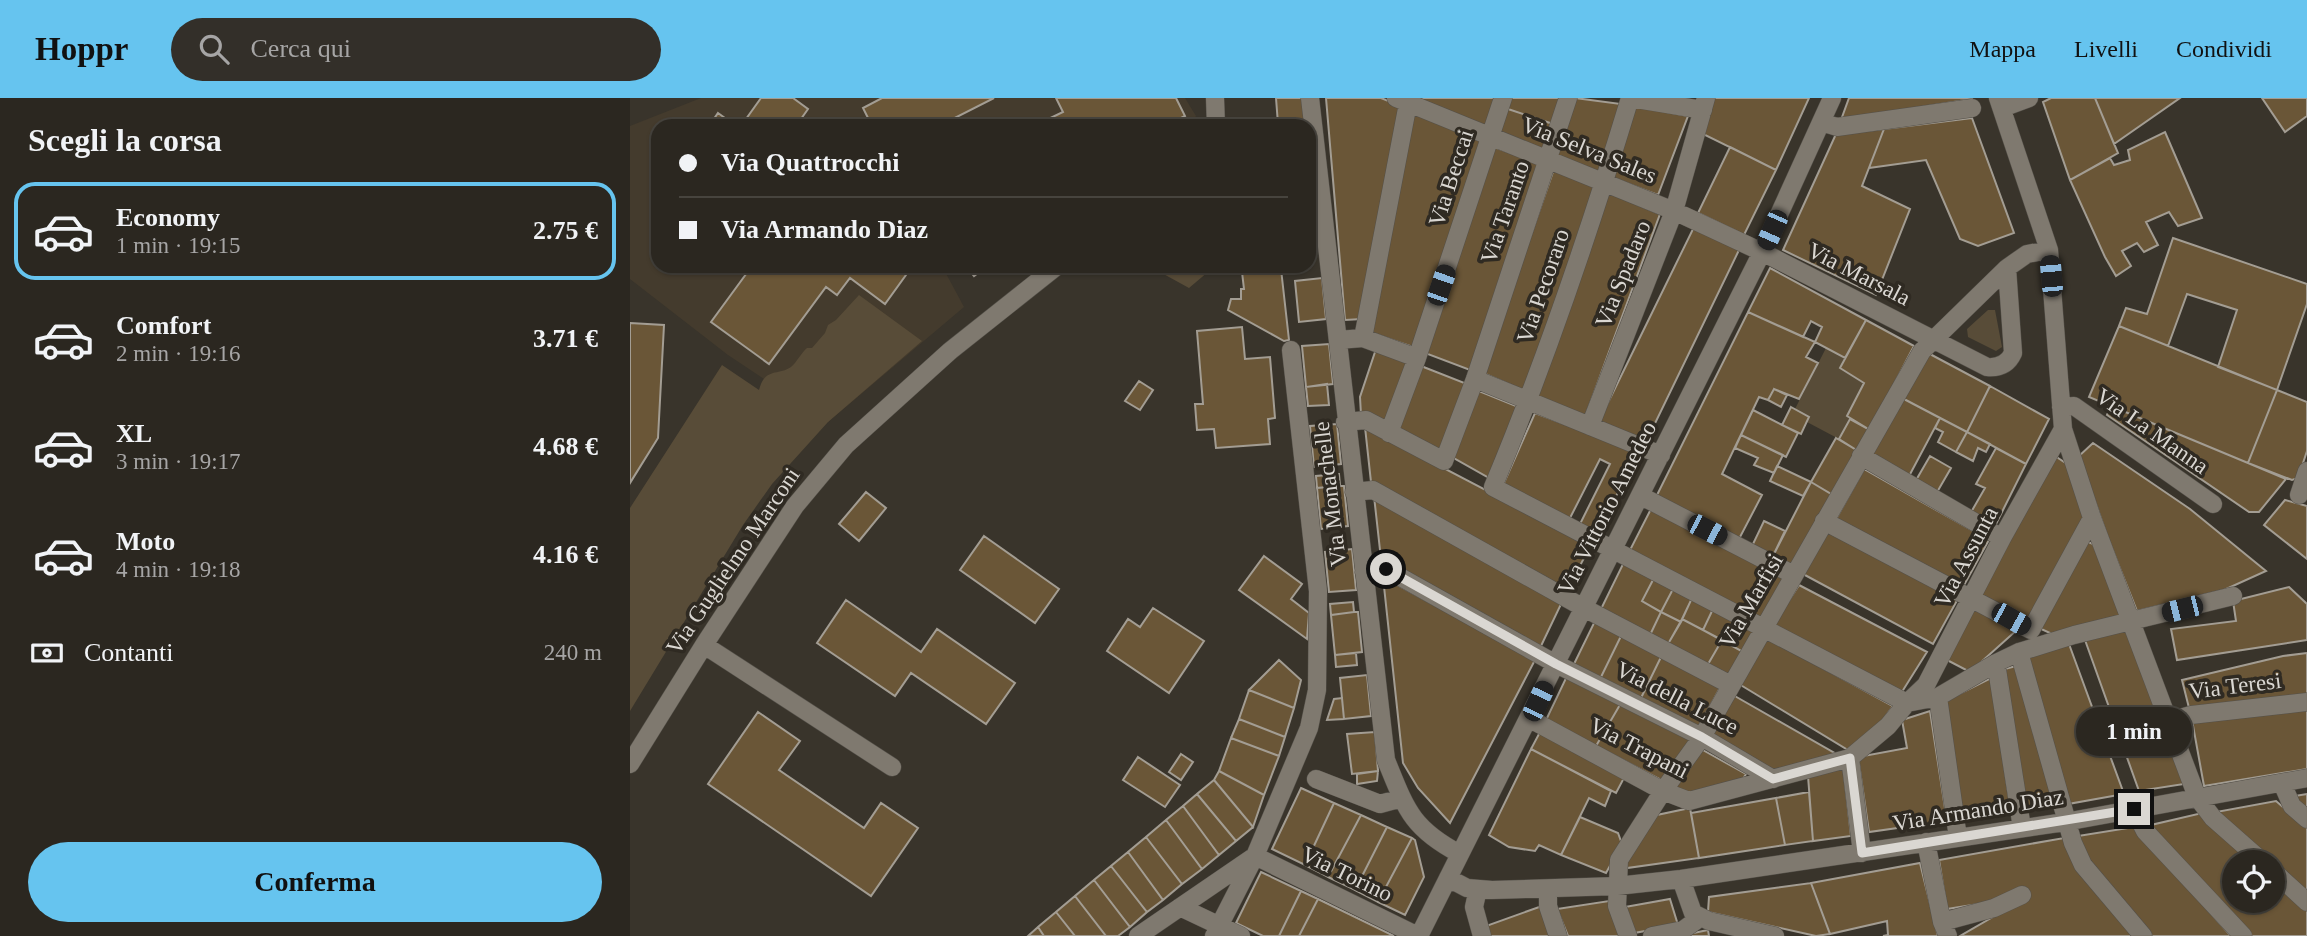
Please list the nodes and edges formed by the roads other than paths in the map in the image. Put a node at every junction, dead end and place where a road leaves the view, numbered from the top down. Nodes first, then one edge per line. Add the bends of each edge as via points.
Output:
1 (1215, 98) edge
2 (1310, 98) edge
3 (1503, 98) edge
4 (1568, 98) edge
5 (1630, 98) edge
6 (1832, 98) edge
7 (2028, 98) edge
8 (1404, 100) edge
9 (2000, 103) edge
10 (1704, 104) edge
11 (1972, 108) dead end
12 (1216, 119) edge
13 (1312, 119) edge
14 (1821, 122) junction
15 (1490, 137) junction
16 (1316, 150) edge
17 (1548, 160) junction
18 (1604, 182) junction
19 (1674, 211) junction
20 (2049, 250) junction
21 (1762, 252) junction
22 (2007, 268) junction
23 (1048, 273) edge
24 (1363, 338) junction
25 (1933, 339) junction
26 (1338, 340) junction
27 (1291, 350) dead end
28 (1417, 358) junction
29 (1475, 379) junction
30 (1529, 401) junction
31 (2061, 407) junction
32 (1345, 422) junction
33 (1590, 426) junction
34 (2063, 429) junction
35 (1390, 433) junction
36 (1661, 455) junction
37 (1861, 456) junction
38 (2307, 471) edge
39 (1354, 492) junction
40 (2297, 494) edge
41 (1641, 496) junction
42 (2213, 504) dead end
43 (2092, 518) junction
44 (1824, 521) junction
45 (2002, 538) junction
46 (1613, 551) junction
47 (1364, 572) junction
48 (1794, 575) junction
49 (2233, 596) dead end
50 (1972, 597) junction
51 (1584, 608) junction
52 (2132, 621) junction
53 (1763, 629) junction
54 (704, 645) junction
55 (2019, 652) junction
56 (1996, 663) junction
57 (1556, 664) junction
58 (1731, 685) junction
59 (1938, 697) junction
60 (2307, 702) edge
61 (1907, 704) junction
62 (1530, 719) junction
63 (2170, 721) junction
64 (1702, 737) junction
65 (1850, 758) junction
66 (631, 760) edge
67 (892, 767) dead end
68 (2307, 778) edge
69 (1316, 779) dead end
70 (1773, 779) junction
71 (2282, 783) junction
72 (1663, 791) junction
73 (2197, 797) junction
74 (1402, 798) junction
75 (2134, 809) junction
76 (2307, 819) edge
77 (2065, 822) junction
78 (2022, 828) junction
79 (1958, 838) junction
80 (1926, 842) junction
81 (2249, 850) edge
82 (1862, 853) junction
83 (1460, 854) junction
84 (1255, 856) junction
85 (1448, 878) junction
86 (1681, 879) junction
87 (2285, 883) edge
88 (1617, 886) junction
89 (1548, 888) junction
90 (1478, 889) junction
91 (2022, 895) dead end
92 (2307, 902) edge
93 (1180, 907) junction
94 (1701, 917) junction
95 (1945, 929) edge
96 (1217, 931) edge
97 (1138, 936) edge
98 (1241, 936) edge
99 (1418, 936) edge
100 (1482, 936) edge
101 (1558, 936) edge
102 (1628, 936) edge
103 (1652, 936) edge
104 (1775, 936) edge
105 (2143, 936) edge
106 (2243, 936) edge

1 - 12 street
2 - 13 street, Via Monachelle
3 - 15 street, Via Beccai
4 - 17 street, Via Taranto
5 - 10 street
5 - 18 street, Via Pecoraro
6 - 14 street, Via Vittorio Amedeo
7 - 9 street
8 - 15 street, Via Selva Sales
8 - 24 street
9 - 20 street
10 - 19 street, Via Spadaro
11 - 14 street via 1837,127
14 - 21 street, Via Vittorio Amedeo
15 - 17 street, Via Selva Sales
15 - 28 street, Via Beccai
16 - 26 street, Via Monachelle
17 - 18 street, Via Selva Sales
17 - 29 street, Via Taranto
18 - 19 street, Via Selva Sales
18 - 30 street, Via Pecoraro
19 - 21 street, Via Selva Sales
19 - 33 street, Via Spadaro
20 - 22 street, Via Marfisi via 2027,254
20 - 31 street
21 - 25 street, Via Marsala
21 - 36 street, Via Vittorio Amedeo
22 - 25 street, Via Marfisi
22 - 25 street, Via Marsala via 2014,345 2006,363 1987,367
23 - 54 street, Via Guglielmo Marconi via 950,351 846,445 794,506
24 - 26 street
24 - 28 street
25 - 37 street, Via Marfisi
26 - 32 street, Via Monachelle
27 - 84 street via 1318,591 1317,690 1309,728
28 - 35 street, Via Beccai
29 - 30 street
29 - 35 street, Via Taranto via 1444,461
30 - 33 street
30 - 46 street, Via Pecoraro via 1493,487
31 - 34 street
31 - 42 street, Via La Manna via 2074,406
32 - 35 street via 1366,420
32 - 39 street, Via Monachelle
33 - 36 street
34 - 43 street
34 - 45 street, Via Assunta
36 - 41 street, Via Vittorio Amedeo
37 - 44 street, Via Marfisi
37 - 45 street
38 - 40 street
39 - 47 street, Via Monachelle
39 - 51 street via 1373,490
41 - 46 street, Via Vittorio Amedeo
41 - 48 street
43 - 50 street via 2031,630
43 - 52 street
44 - 48 street, Via Marfisi
44 - 50 street
45 - 50 street, Via Assunta
46 - 51 street, Via Vittorio Amedeo
46 - 53 street
47 - 57 street, Via della Luce via 1386,569
47 - 74 street, Via Monachelle via 1386,760
48 - 53 street, Via Marfisi
49 - 52 street
50 - 61 street, Via Assunta via 1926,685
51 - 57 street, Via Vittorio Amedeo
51 - 58 street
52 - 55 street
52 - 63 street
53 - 58 street, Via Marfisi
53 - 61 street
54 - 66 street, Via Guglielmo Marconi
54 - 67 street
55 - 56 street
55 - 77 street
56 - 59 street
56 - 78 street
57 - 62 street, Via Vittorio Amedeo
57 - 64 street, Via della Luce
58 - 64 street, Via Marfisi
59 - 61 street
59 - 79 street
60 - 63 street, Via Teresi
61 - 65 street, Via Assunta
62 - 72 street, Via Trapani
62 - 83 street, Via Vittorio Amedeo
63 - 73 street
64 - 70 street, Via della Luce
64 - 72 street, Via Marfisi
65 - 70 street, Via Trapani
65 - 82 street
68 - 71 street, Via Armando Diaz
69 - 74 street via 1380,804
70 - 72 street, Via Trapani via 1689,802
71 - 73 street, Via Armando Diaz
71 - 76 street via 2292,806
72 - 88 street, Via Marfisi via 1619,860
73 - 75 street, Via Armando Diaz
73 - 81 street
74 - 83 street, Via Monachelle via 1407,811 1433,839
75 - 77 street, Via Armando Diaz
75 - 106 street via 2145,831
77 - 78 street, Via Armando Diaz
77 - 105 street via 2083,865
78 - 79 street, Via Armando Diaz
79 - 80 street, Via Armando Diaz
80 - 82 street, Via Armando Diaz
80 - 95 street
82 - 86 street, Via Armando Diaz
83 - 85 street, Via Vittorio Amedeo
84 - 93 street
84 - 96 street
84 - 99 street, Via Torino
85 - 90 street, Via Armando Diaz
85 - 99 street, Via Vittorio Amedeo
86 - 88 street, Via Armando Diaz
86 - 94 street via 1693,913
87 - 92 street
88 - 89 street, Via Armando Diaz
88 - 102 street via 1617,906
89 - 90 street, Via Armando Diaz
89 - 101 street via 1548,906
90 - 100 street via 1474,906
91 - 95 street
93 - 96 street
93 - 97 street
94 - 103 street via 1683,930
94 - 104 street
96 - 98 street

